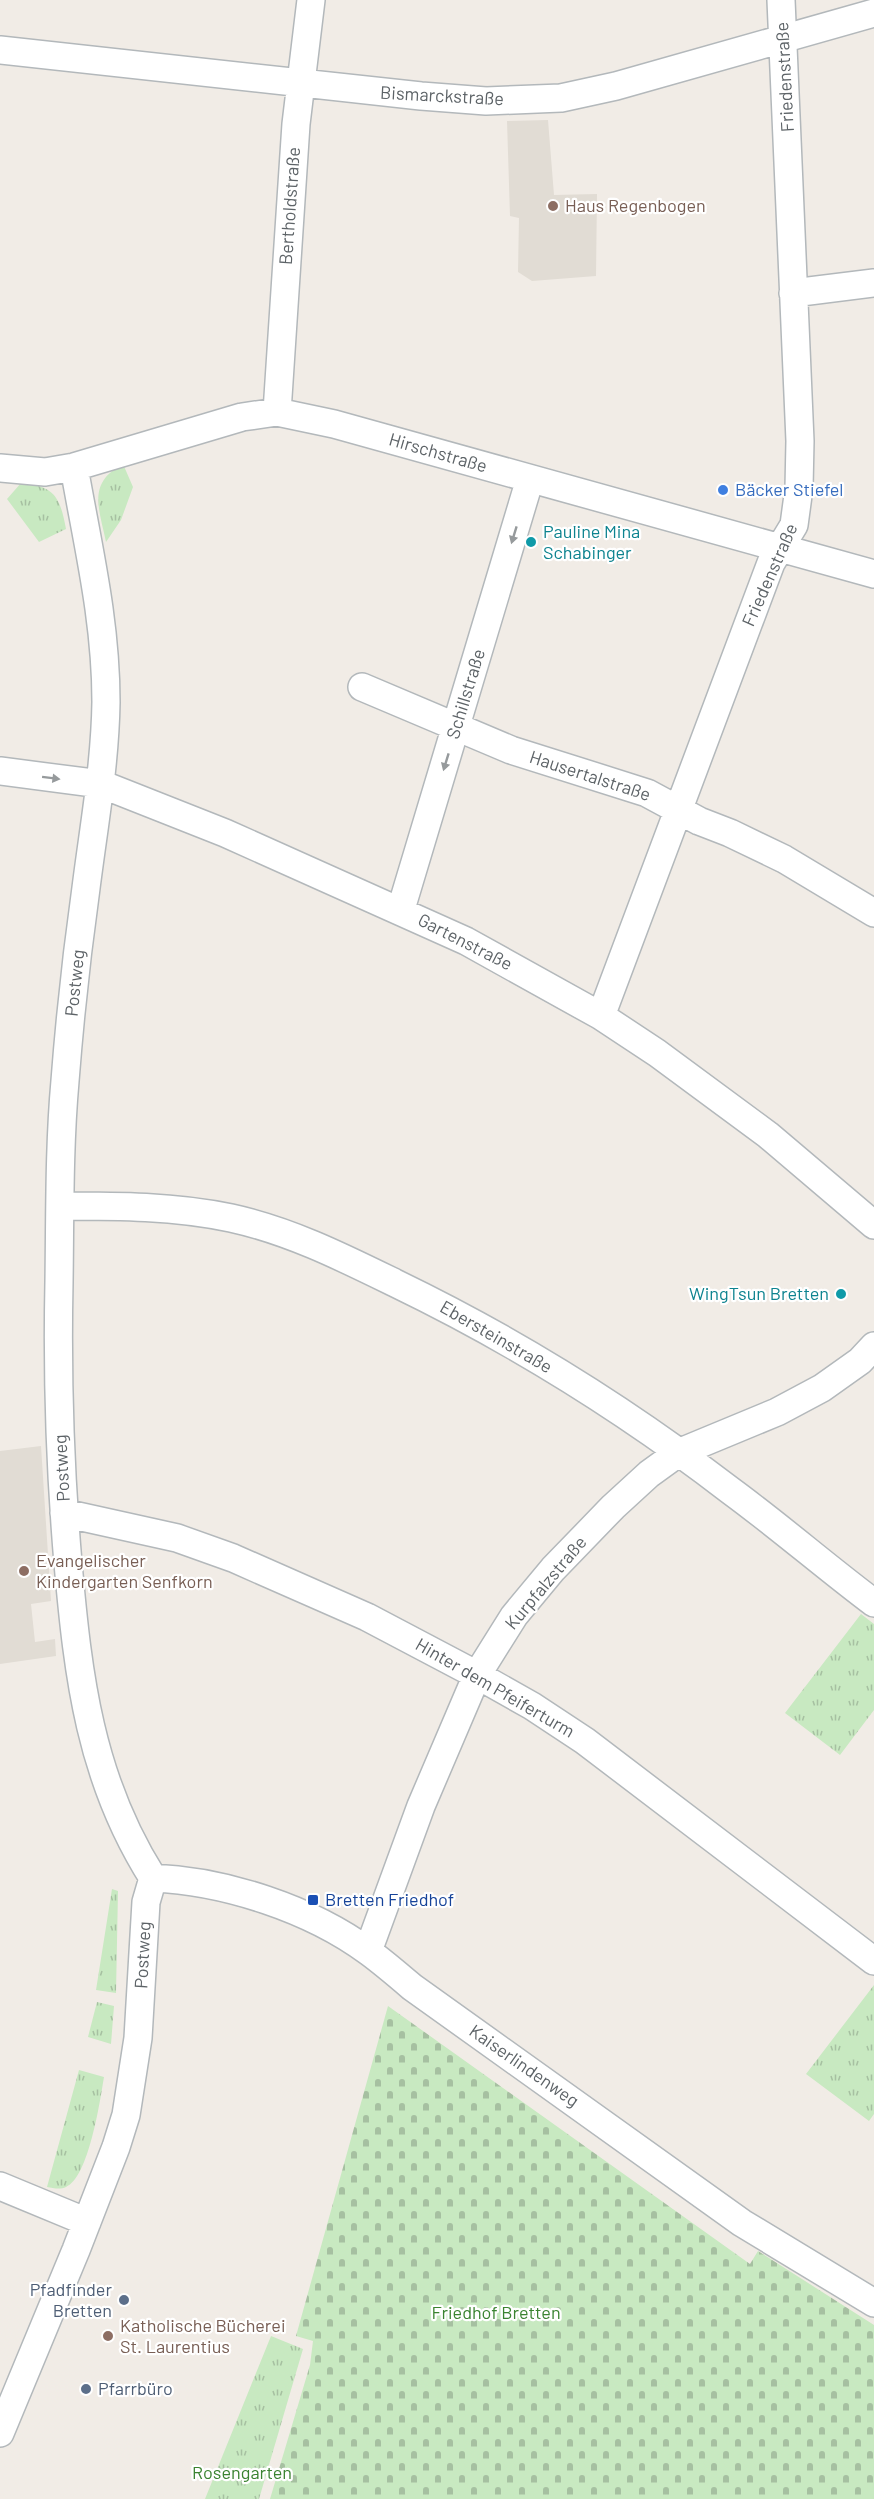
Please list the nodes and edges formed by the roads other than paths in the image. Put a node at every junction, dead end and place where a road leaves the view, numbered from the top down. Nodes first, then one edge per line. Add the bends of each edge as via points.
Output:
1 (311, 0) edge
2 (781, 0) edge
3 (874, 13) edge
4 (783, 38) junction
5 (0, 50) edge
6 (300, 84) junction
7 (874, 283) edge
8 (793, 293) junction
9 (277, 412) junction
10 (74, 467) junction
11 (0, 468) edge
12 (530, 479) junction
13 (782, 547) junction
14 (874, 574) edge
15 (362, 687) dead end
16 (456, 728) junction
17 (0, 771) edge
18 (101, 784) junction
19 (678, 810) junction
20 (400, 909) junction
21 (874, 913) edge
22 (601, 1016) junction
23 (60, 1206) junction
24 (874, 1225) edge
25 (874, 1346) edge
26 (678, 1453) junction
27 (64, 1513) junction
28 (874, 1603) edge
29 (477, 1675) junction
30 (153, 1878) junction
31 (368, 1951) junction
32 (874, 1961) edge
33 (0, 2186) edge
34 (87, 2222) junction
35 (874, 2304) edge
36 (0, 2433) edge

1 - 6 street, Bertholdstraße
2 - 4 street, Friedenstraße
3 - 4 street, Bismarckstraße
4 - 6 street, Bismarckstraße via 561,98 486,101
4 - 8 street, Friedenstraße
5 - 6 street, Bismarckstraße
6 - 9 street, Bertholdstraße
7 - 8 street
8 - 13 street, Friedenstraße via 799,488 794,525
9 - 10 street, Hirschstraße via 242,417
9 - 12 street, Hirschstraße
10 - 11 street, Hirschstraße via 45,472
10 - 18 street, Postweg via 101,606 106,702
12 - 13 street, Hirschstraße
12 -> 16 street, Schillstraße
13 - 14 street, Hirschstraße
13 - 19 street, Friedenstraße via 771,563
15 - 16 street, Hausertalstraße
16 - 19 street, Hausertalstraße via 647,793
16 -> 20 street, Schillstraße
17 -> 18 street, Gartenstraße
18 - 20 street, Gartenstraße
18 - 23 street, Postweg via 64,1084
19 - 21 street, Hausertalstraße via 757,845
19 - 22 street, Friedenstraße
20 - 22 street, Gartenstraße
22 - 24 street, Gartenstraße via 768,1135
23 - 26 street, Ebersteinstraße via 156,1206 283,1232 440,1304 510,1342
23 - 27 street, Postweg via 59,1431
25 - 26 street, Kurpfalzstraße via 860,1361 813,1393
26 - 28 street, Ebersteinstraße via 730,1489
26 - 29 street, Kurpfalzstraße via 628,1494 554,1569 514,1616
27 - 29 street, Hinter dem Pfeiferturm via 177,1538 233,1558 367,1617
27 - 30 street, Postweg via 77,1658 89,1726 106,1786 131,1843
29 - 31 street, Kurpfalzstraße via 421,1806
29 - 32 street, Hinter dem Pfeiferturm via 585,1741
30 - 31 street, Kaiserlindenweg via 183,1879 276,1904 327,1926
30 - 34 street, Postweg via 144,1919 134,2076 116,2147
31 - 35 street, Kaiserlindenweg via 412,1987 742,2223
33 - 34 street
34 - 36 street, Postweg

